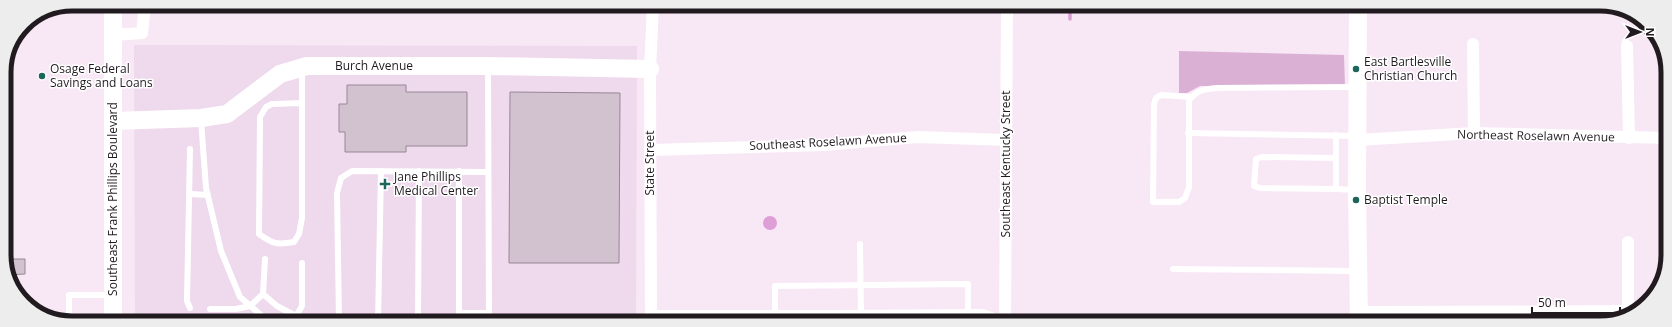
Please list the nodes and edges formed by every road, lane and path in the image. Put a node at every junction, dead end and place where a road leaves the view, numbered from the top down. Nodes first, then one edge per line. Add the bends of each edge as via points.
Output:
1 (113, 11) edge
2 (144, 11) edge
3 (653, 11) edge
4 (1007, 11) edge
5 (1358, 11) edge
6 (113, 35) junction
7 (1473, 44) dead end
8 (1627, 46) dead end
9 (488, 66) junction
10 (302, 68) junction
11 (650, 69) junction
12 (1358, 87) junction
13 (1192, 97) junction
14 (302, 103) junction
15 (201, 118) junction
16 (113, 121) junction
17 (1474, 132) junction
18 (1188, 133) junction
19 (1336, 135) junction
20 (1358, 138) junction
21 (1629, 138) junction
22 (1661, 138) edge
23 (1006, 140) junction
24 (190, 149) dead end
25 (650, 150) junction
26 (1336, 158) junction
27 (381, 171) junction
28 (419, 171) junction
29 (459, 171) junction
30 (488, 172) junction
31 (1336, 189) junction
32 (1358, 190) junction
33 (190, 194) junction
34 (208, 195) junction
35 (1628, 242) dead end
36 (860, 244) dead end
37 (265, 259) dead end
38 (302, 262) dead end
39 (1173, 269) dead end
40 (1359, 271) junction
41 (861, 285) junction
42 (263, 294) junction
43 (113, 295) junction
44 (250, 306) junction
45 (1631, 307) edge
46 (190, 308) dead end
47 (210, 309) dead end
48 (1622, 311) edge
49 (489, 313) joint
50 (968, 315) junction
51 (69, 316) edge
52 (113, 316) edge
53 (262, 316) edge
54 (296, 316) joint
55 (339, 316) edge
56 (378, 316) edge
57 (418, 316) edge
58 (651, 316) edge
59 (775, 316) edge
60 (861, 316) joint
61 (985, 316) edge
62 (1005, 316) edge
63 (1359, 316) edge
64 (1514, 316) edge

1 - 6 street, Southeast Frank Phillips Boulevard
2 - 6 street via 142,33
3 - 11 street, State Street
4 - 23 street, Southeast Kentucky Street
5 - 12 street
6 - 16 street, Southeast Frank Phillips Boulevard
7 - 17 street
8 - 21 street
9 - 10 street, Burch Avenue
9 - 11 street, Burch Avenue
9 - 30 lane
10 - 14 lane
10 - 15 street, Burch Avenue via 280,74 227,114
11 - 25 street, State Street
12 - 13 lane via 1211,88 1195,92
12 - 20 street
13 - 18 lane via 1189,100
13 - 18 lane via 1161,95 1156,98 1153,202 1179,202 1185,198 1189,186
14 - 14 lane via 302,218 299,234 294,242 273,243 259,234 260,117 266,107 272,104
15 - 16 street, Burch Avenue
15 - 34 lane
16 - 43 street, Southeast Frank Phillips Boulevard
17 - 20 street, Northeast Roselawn Avenue
17 - 21 street, Northeast Roselawn Avenue
18 - 19 lane
19 - 20 lane
19 - 26 lane
20 - 32 street
21 - 22 street, Northeast Roselawn Avenue
23 - 25 street, Southeast Roselawn Avenue via 918,137 824,145
23 - 62 street, Southeast Kentucky Street
24 - 33 lane
25 - 58 street, State Street
26 - 31 lane
26 - 31 lane via 1256,159 1254,186
27 - 28 lane
27 - 55 lane via 352,171 341,178 337,193
27 - 56 lane
28 - 29 lane
28 - 57 lane
29 - 30 lane
29 - 49 lane via 459,313
30 - 49 lane
31 - 32 lane
32 - 40 street
33 - 34 lane
33 - 46 lane via 187,302
34 - 44 lane via 221,251 240,297
35 - 45 street
36 - 41 lane
37 - 42 lane
38 - 54 lane via 302,306
39 - 40 lane
40 - 63 street
41 - 50 lane via 968,284
41 - 59 lane via 775,286
41 - 60 lane
42 - 44 lane
42 - 54 lane via 277,306
43 - 51 lane via 69,295
43 - 52 street, Southeast Frank Phillips Boulevard
44 - 47 lane
44 - 53 lane
48 - 64 street
50 - 60 street
50 - 61 street

